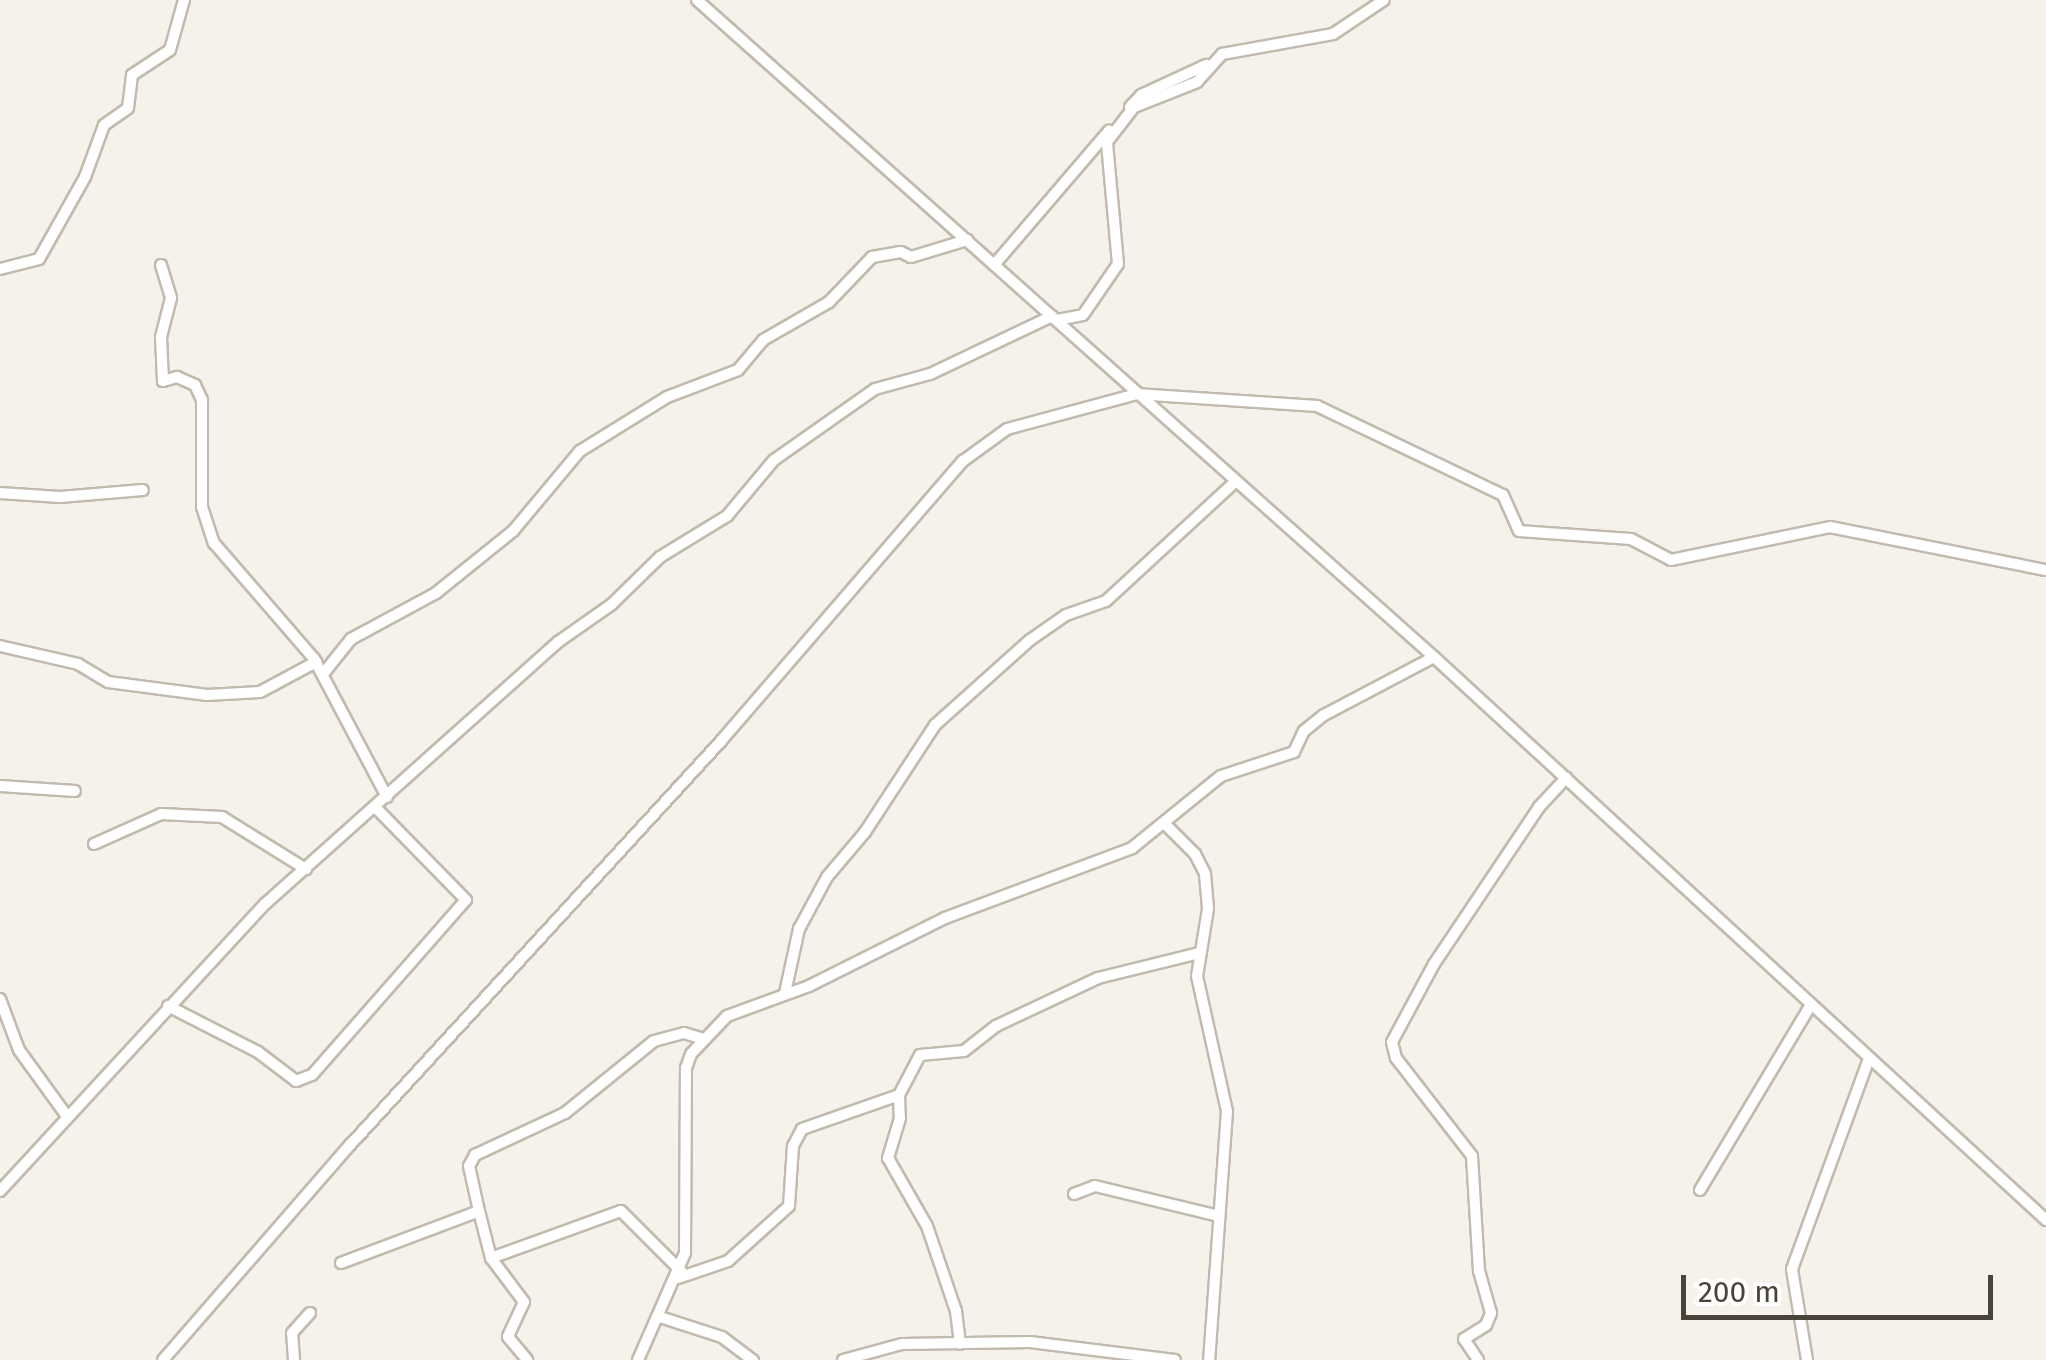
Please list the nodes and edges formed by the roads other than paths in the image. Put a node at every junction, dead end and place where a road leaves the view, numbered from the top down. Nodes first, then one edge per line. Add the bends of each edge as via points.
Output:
1 (184, 0) edge
2 (698, 0) edge
3 (1384, 0) edge
4 (1212, 62) junction
5 (967, 240) junction
6 (994, 265) junction
7 (161, 266) dead end
8 (0, 269) edge
9 (1054, 318) junction
10 (1137, 394) junction
11 (1235, 482) junction
12 (143, 490) dead end
13 (0, 493) edge
14 (2046, 570) edge
15 (0, 646) edge
16 (1434, 657) junction
17 (316, 662) junction
18 (323, 674) junction
19 (1566, 778) junction
20 (0, 786) edge
21 (75, 791) dead end
22 (387, 797) junction
23 (375, 807) junction
24 (1167, 826) junction
25 (94, 844) dead end
26 (306, 869) junction
27 (1200, 954) junction
28 (784, 993) junction
29 (0, 999) edge
30 (168, 1006) junction
31 (1809, 1008) junction
32 (3, 1025) edge
33 (704, 1039) junction
34 (1868, 1061) junction
35 (899, 1096) junction
36 (66, 1115) junction
37 (1700, 1190) dead end
38 (0, 1191) edge
39 (1074, 1194) dead end
40 (478, 1211) junction
41 (1219, 1216) junction
42 (2046, 1220) edge
43 (491, 1258) junction
44 (341, 1263) dead end
45 (680, 1275) junction
46 (310, 1312) dead end
47 (660, 1317) junction
48 (1464, 1340) junction
49 (960, 1344) junction
50 (163, 1360) edge
51 (294, 1360) edge
52 (528, 1360) edge
53 (638, 1360) edge
54 (753, 1360) edge
55 (843, 1360) edge
56 (1175, 1360) edge
57 (1208, 1360) edge
58 (1462, 1360) edge
59 (1478, 1360) edge
60 (1807, 1360) edge

1 - 8 street via 170,50 132,75 128,108 104,126 85,177 39,259
2 - 5 street
3 - 4 street via 1333,34 1236,48
4 - 6 street via 1140,95
4 - 9 street via 1197,82 1134,107 1107,142 1118,264 1083,315
5 - 6 street
5 - 18 street via 911,257 872,257 829,302 763,340 738,370 643,409 580,450 512,530 414,608 359,633
6 - 9 street
7 - 17 street via 171,298 162,336 163,381 187,381 202,400 202,507 214,544
9 - 10 street
9 - 22 street via 856,400 774,460 715,525 676,545 558,642
10 - 11 street
10 - 14 street via 1318,406 1503,495 1519,531 1631,540 1670,560 1830,527
10 - 50 street via 1007,429 963,461 734,727 364,1129
11 - 16 street
11 - 28 street via 1106,600 1066,615 1030,640 935,725 865,832 827,876 799,930
12 - 13 street via 60,497
15 - 17 street via 78,664 108,682 207,694 260,692
16 - 19 street
16 - 24 street via 1324,715 1304,731 1294,752 1221,776
17 - 18 street
18 - 22 street
19 - 31 street
19 - 48 street via 1434,964 1392,1042 1396,1058 1472,1156 1479,1271 1491,1313
20 - 21 street
22 - 23 street
23 - 26 street
23 - 30 street via 466,900 312,1075 296,1081 258,1052
24 - 27 street via 1205,874 1208,908
24 - 28 street via 1132,848 945,918
25 - 26 street via 161,814 222,817
26 - 30 street
27 - 35 street via 1098,978 996,1026 964,1052 920,1055
27 - 41 street via 1200,1005 1220,1061 1227,1112
28 - 33 street via 746,1006
29 - 32 street
30 - 36 street
31 - 34 street
31 - 37 street
32 - 36 street
33 - 40 street via 684,1033 654,1041 564,1113 475,1156 469,1166
33 - 45 street via 686,1068
34 - 42 street
34 - 60 street via 1792,1269
35 - 45 street via 802,1130 793,1146 789,1206 728,1261
35 - 49 street via 888,1158 927,1226 956,1311
36 - 38 street
39 - 41 street via 1094,1186
40 - 43 street
40 - 44 street
41 - 57 street
43 - 45 street via 621,1211
43 - 52 street via 522,1298 508,1338
45 - 47 street
46 - 51 street via 292,1332
47 - 53 street
47 - 54 street via 722,1337
48 - 58 street
48 - 59 street
49 - 55 street via 902,1344
49 - 56 street via 1052,1342

